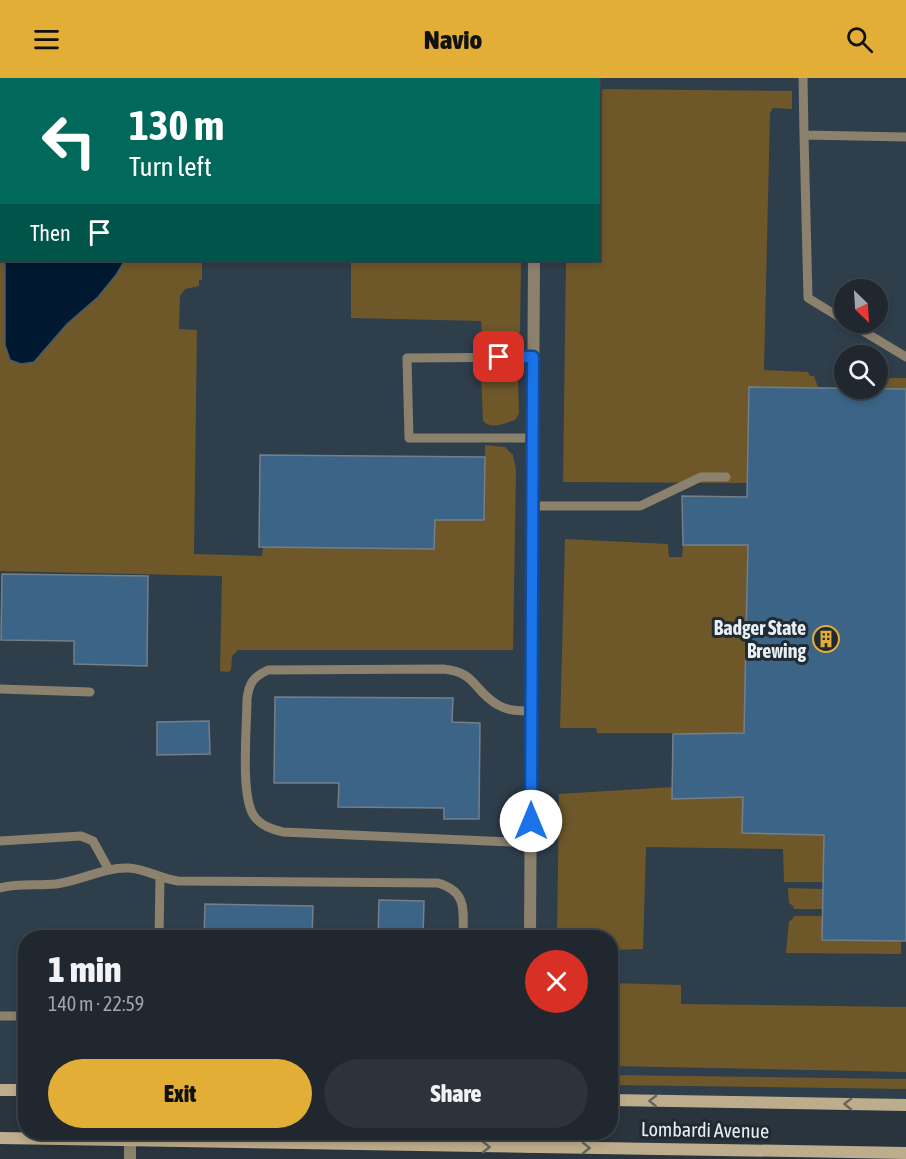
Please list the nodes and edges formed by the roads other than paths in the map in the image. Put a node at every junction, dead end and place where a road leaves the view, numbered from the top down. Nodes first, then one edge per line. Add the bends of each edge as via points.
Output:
1 (803, 78) edge
2 (804, 135) junction
3 (906, 137) edge
4 (534, 261) edge
5 (834, 314) edge
6 (866, 333) edge
7 (533, 357) junction
8 (906, 357) edge
9 (533, 438) junction
10 (726, 477) dead end
11 (532, 506) junction
12 (0, 689) edge
13 (90, 692) dead end
14 (531, 711) junction
15 (0, 841) edge
16 (530, 843) junction
17 (109, 870) junction
18 (160, 878) junction
19 (0, 888) edge
20 (159, 930) edge
21 (463, 930) edge
22 (530, 930) edge
23 (0, 1016) edge
24 (18, 1016) edge
25 (0, 1090) edge
26 (18, 1090) edge
27 (618, 1100) edge
28 (906, 1105) edge
29 (0, 1138) edge
30 (18, 1138) edge
31 (130, 1140) edge
32 (249, 1140) edge
33 (528, 1140) edge
34 (528, 1147) junction
35 (906, 1153) edge
36 (130, 1159) edge

1 - 2 lane
2 - 3 lane
2 - 5 lane via 808,298
4 - 7 street
6 - 8 lane
7 - 9 street
7 - 9 lane via 407,358 409,438
9 - 11 street
10 - 11 lane via 701,477 640,506
11 - 14 street
12 - 13 lane
14 - 16 street
14 - 16 lane via 500,706 487,698 468,675 443,669 268,670 256,675 249,684 247,699 248,805 265,827 283,832
15 - 17 lane via 81,836 93,841
16 - 22 street
17 - 18 lane via 128,868
17 - 19 lane via 58,884
18 - 20 lane
18 - 21 lane via 438,883 459,895
23 - 24 lane
25 - 26 main road
28 -> 27 main road, Lombardi Avenue
29 - 30 main road, Lombardi Avenue
31 - 36 street
32 -> 34 main road, Lombardi Avenue
33 - 34 street
34 -> 35 main road, Lombardi Avenue

